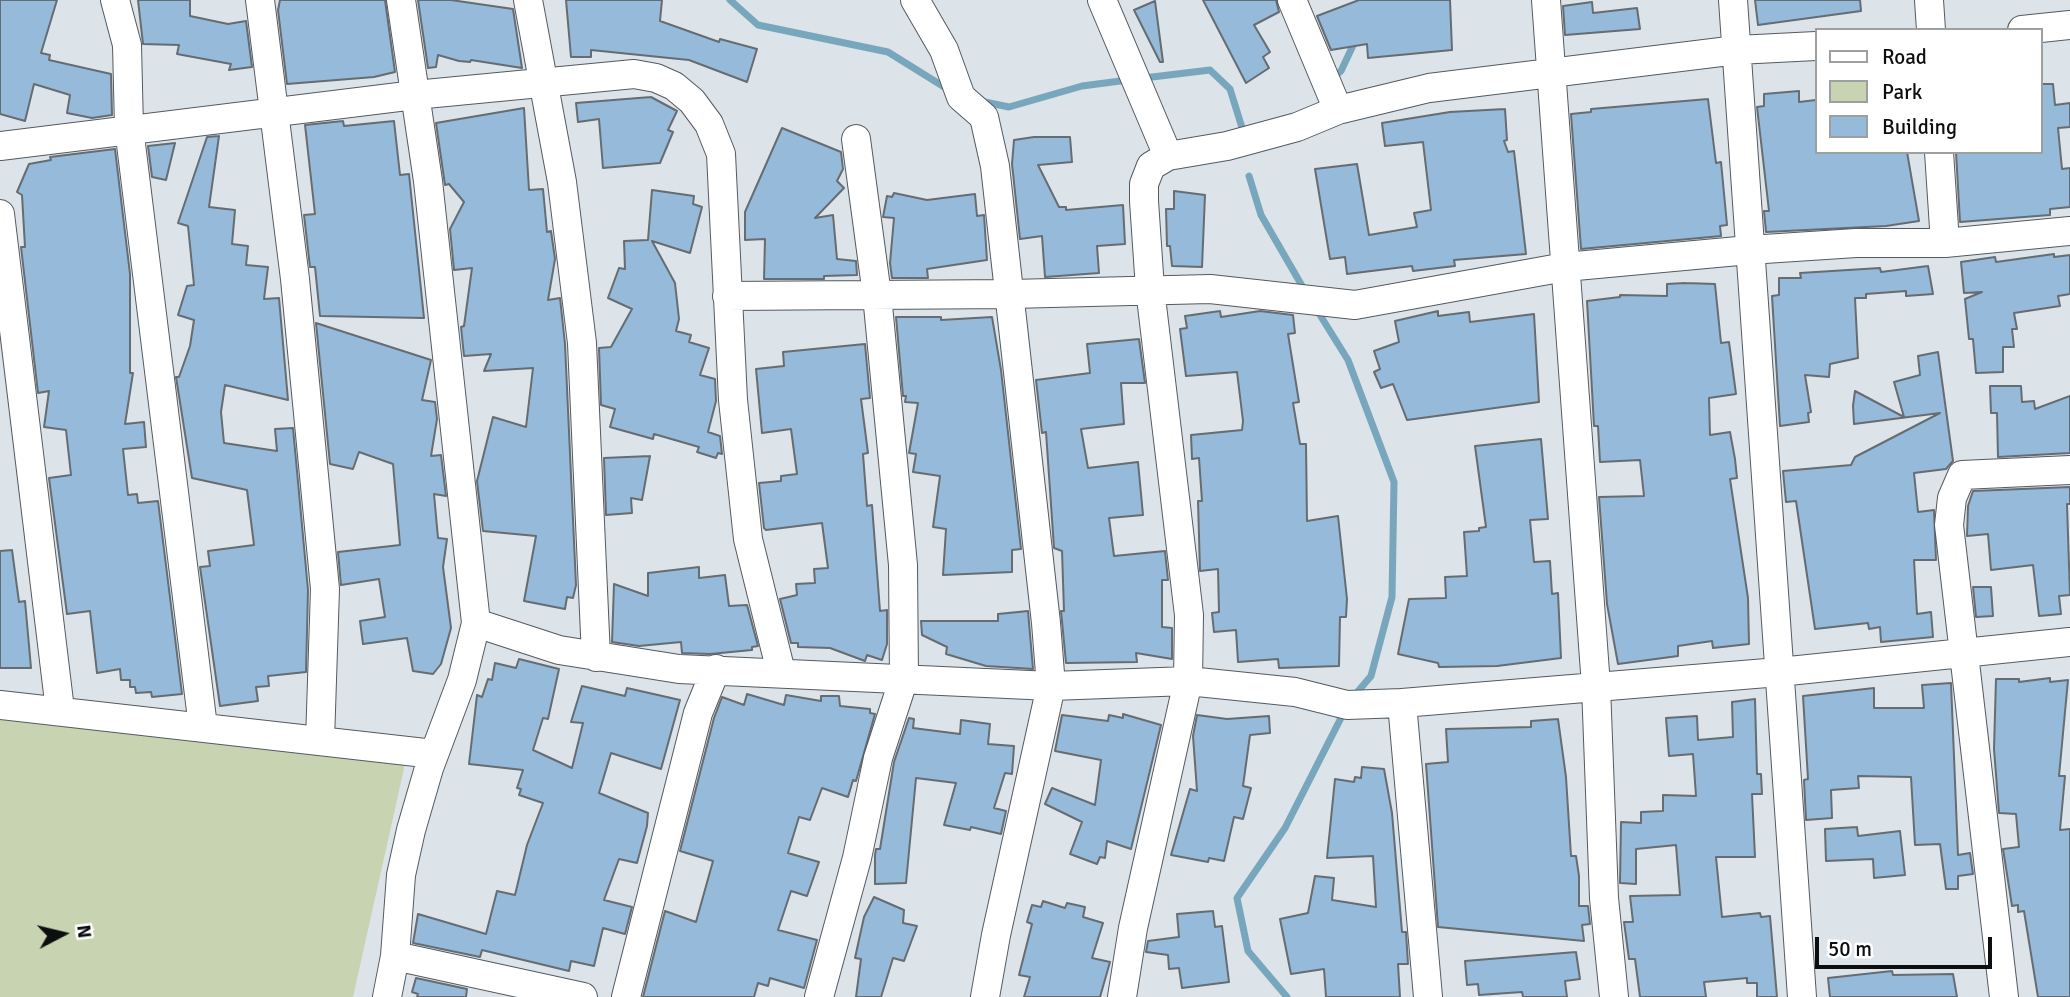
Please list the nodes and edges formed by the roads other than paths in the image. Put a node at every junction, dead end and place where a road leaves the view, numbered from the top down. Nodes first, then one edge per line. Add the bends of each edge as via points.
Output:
1 (115, 0) edge
2 (260, 0) edge
3 (401, 0) edge
4 (528, 0) edge
5 (915, 0) edge
6 (1102, 0) edge
7 (1292, 0) edge
8 (1546, 0) edge
9 (1733, 0) edge
10 (1929, 0) edge
11 (2070, 25) edge
12 (1931, 28) edge
13 (2041, 28) edge
14 (1814, 46) edge
15 (1737, 50) junction
16 (1551, 74) junction
17 (545, 83) junction
18 (415, 95) junction
19 (1338, 110) junction
20 (276, 113) junction
21 (129, 128) junction
22 (856, 139) dead end
23 (0, 146) edge
24 (1939, 154) edge
25 (1168, 156) junction
26 (0, 214) edge
27 (2070, 231) edge
28 (1945, 243) junction
29 (1749, 250) junction
30 (1565, 267) junction
31 (1150, 289) junction
32 (1011, 294) junction
33 (877, 295) junction
34 (727, 296) junction
35 (2070, 470) edge
36 (476, 624) junction
37 (2070, 642) edge
38 (1966, 654) junction
39 (596, 657) junction
40 (716, 668) junction
41 (781, 672) junction
42 (1779, 672) junction
43 (904, 678) junction
44 (1188, 681) junction
45 (1051, 686) junction
46 (1596, 686) junction
47 (1402, 703) junction
48 (0, 705) edge
49 (60, 710) junction
50 (204, 727) junction
51 (320, 741) junction
52 (434, 754) junction
53 (395, 956) junction
54 (387, 997) edge
55 (583, 997) edge
56 (626, 997) edge
57 (819, 997) edge
58 (985, 997) edge
59 (1122, 997) edge
60 (1428, 997) edge
61 (1614, 997) edge
62 (1802, 997) edge
63 (2004, 997) edge

1 - 21 street via 127,45
2 - 20 street
3 - 18 street
4 - 17 street
5 - 32 street via 944,50 961,97 984,117
6 - 25 street
7 - 19 street
8 - 16 street
9 - 15 street
10 - 12 street
11 - 13 street
14 - 15 street
15 - 16 street
15 - 29 street
16 - 19 street via 1429,88
16 - 30 street
17 - 18 street
17 - 34 street via 634,74 674,86 692,101 709,124 721,154
17 - 39 street via 582,343
18 - 20 street
18 - 36 street
19 - 25 street via 1297,127 1227,146
20 - 21 street
20 - 51 street via 325,589
21 - 23 street
21 - 50 street
22 - 33 street
24 - 28 street
25 - 31 street via 1151,166 1144,184
26 - 49 street
27 - 28 street
28 - 29 street
29 - 30 street
29 - 42 street
30 - 31 street via 1355,304 1210,289
30 - 46 street
31 - 32 street
31 - 44 street via 1189,615
32 - 33 street
32 - 45 street
33 - 34 street
33 - 43 street via 903,565
34 - 41 street via 748,539
35 - 38 street via 1962,475 1955,484 1949,525
36 - 39 street
36 - 52 street via 462,680
37 - 38 street
38 - 42 street
38 - 63 street
39 - 40 street via 679,669
40 - 41 street
40 - 56 street via 698,713
41 - 43 street
42 - 46 street
42 - 62 street
43 - 45 street
43 - 57 street via 878,758
44 - 45 street
44 - 47 street via 1296,692 1347,705
44 - 59 street
45 - 58 street
46 - 47 street
46 - 61 street via 1604,898
47 - 60 street
48 - 49 street
49 - 50 street
50 - 51 street
51 - 52 street
52 - 53 street via 401,876
53 - 54 street
53 - 55 street

